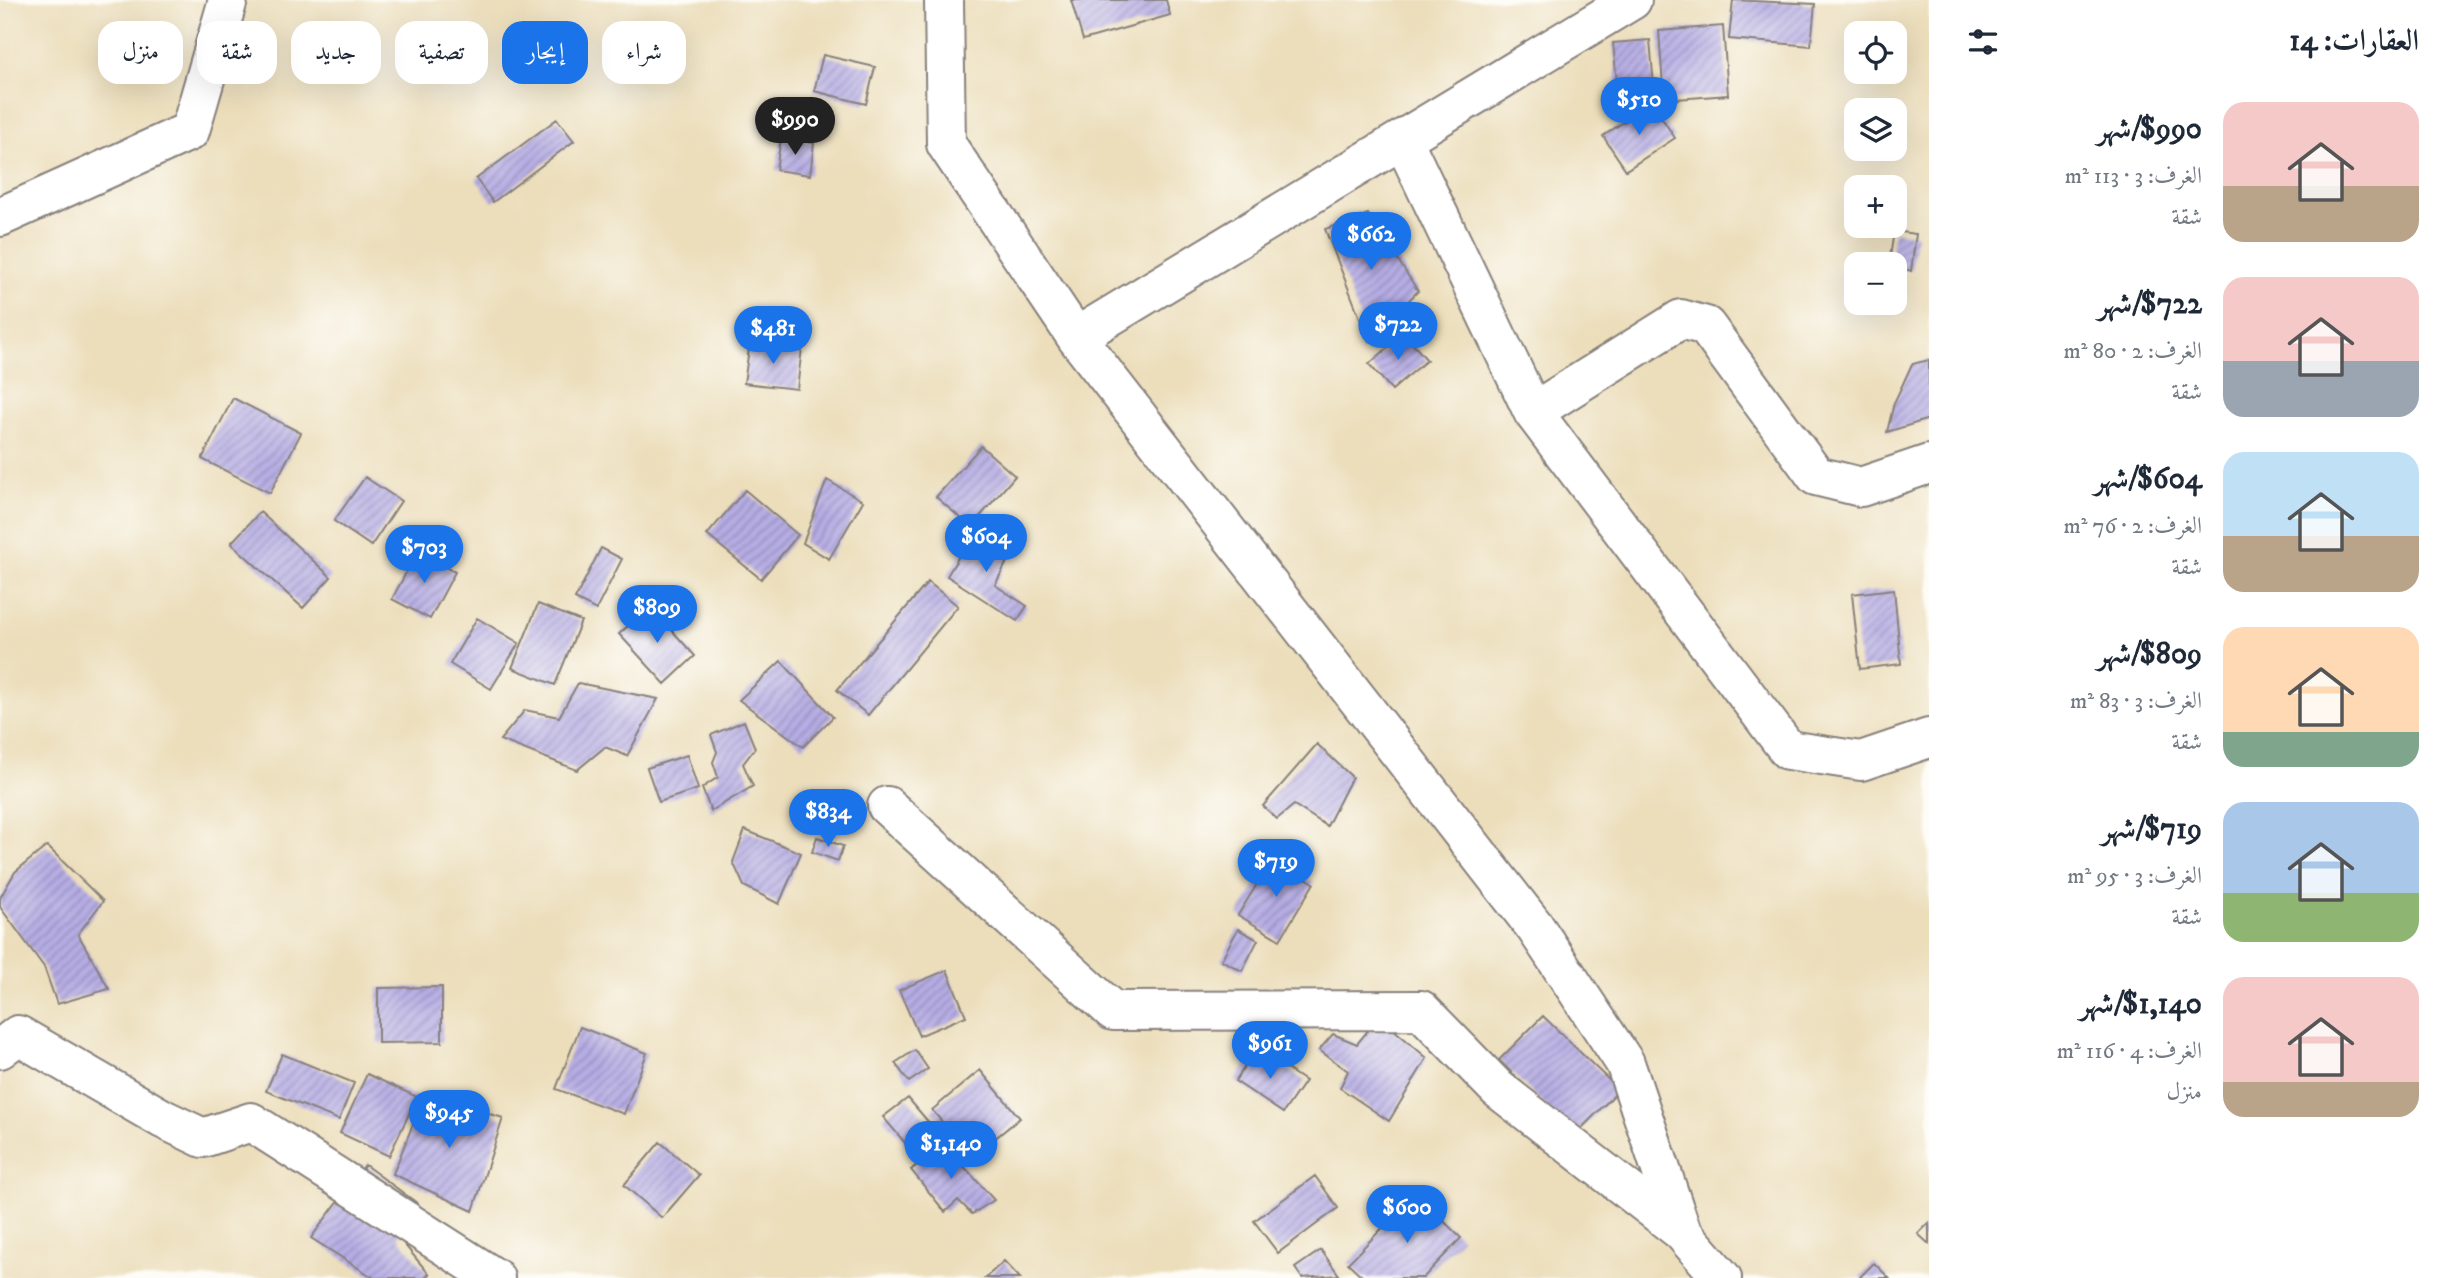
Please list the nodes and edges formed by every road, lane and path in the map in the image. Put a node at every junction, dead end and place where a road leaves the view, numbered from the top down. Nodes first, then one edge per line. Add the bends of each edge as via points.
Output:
1 (228, 0) edge
2 (944, 0) edge
3 (1632, 0) edge
4 (1403, 140) junction
5 (0, 217) edge
6 (1076, 337) junction
7 (1533, 412) junction
8 (1929, 464) edge
9 (1929, 738) edge
10 (887, 806) dead end
11 (0, 1049) edge
12 (1682, 1232) junction
13 (495, 1278) edge
14 (1721, 1278) edge

1 - 5 street via 190,131
2 - 6 street via 946,144
3 - 4 street
4 - 6 street
4 - 7 street
6 - 12 street via 1535,927 1625,1062
7 - 8 street via 1681,319 1706,326 1816,476 1861,487
7 - 9 street via 1788,750 1861,761
10 - 12 street via 1113,1011 1420,1010 1498,1089
11 - 13 street via 18,1035 203,1138 251,1122
12 - 14 street

